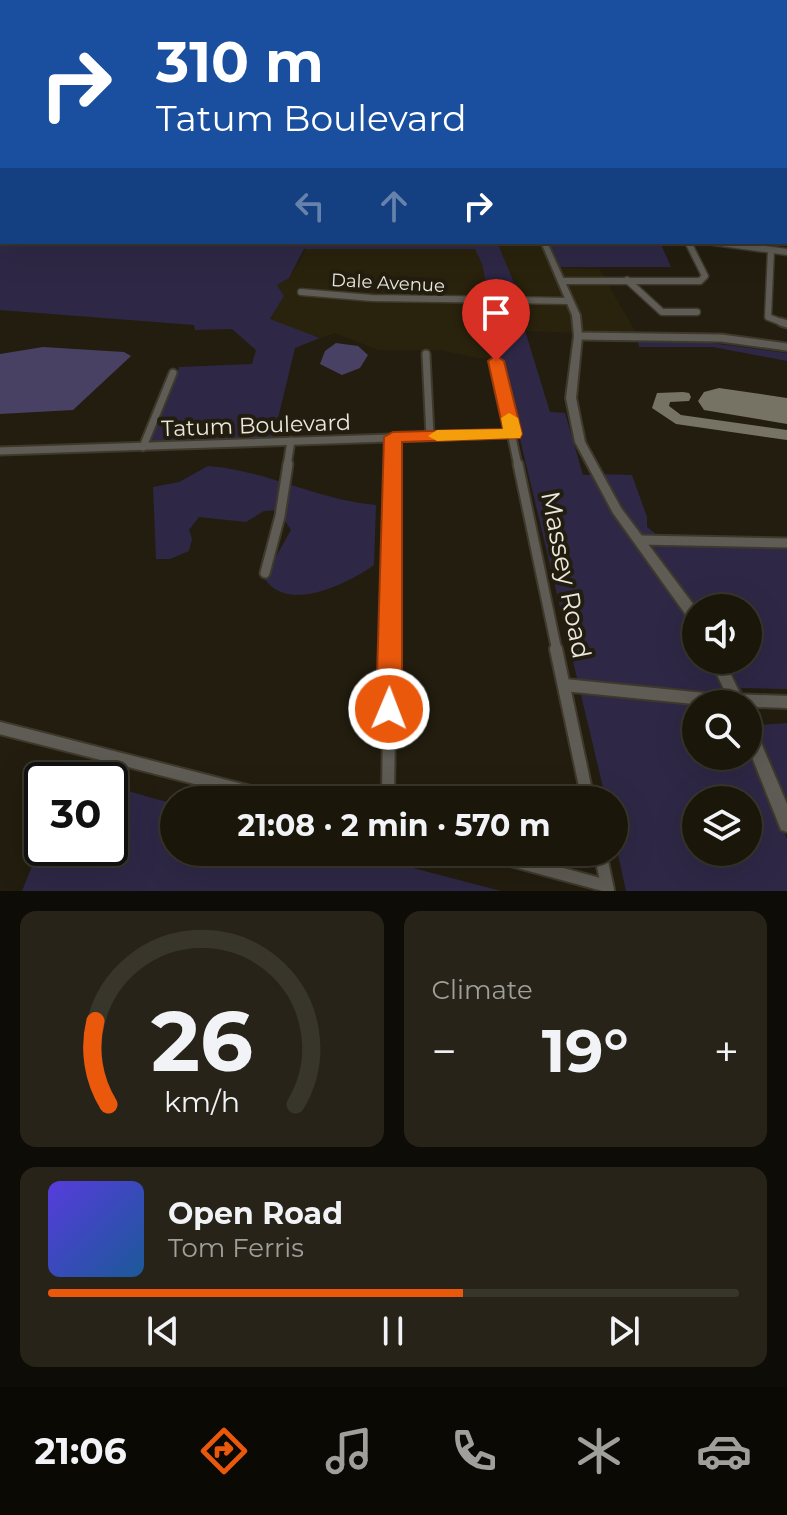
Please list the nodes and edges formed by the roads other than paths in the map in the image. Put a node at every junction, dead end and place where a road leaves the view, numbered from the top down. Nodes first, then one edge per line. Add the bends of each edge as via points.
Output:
1 (545, 244) edge
2 (689, 244) edge
3 (728, 244) edge
4 (771, 250) junction
5 (787, 252) edge
6 (626, 280) junction
7 (561, 281) junction
8 (301, 292) dead end
9 (569, 301) junction
10 (697, 312) dead end
11 (787, 324) edge
12 (578, 336) junction
13 (787, 347) edge
14 (426, 354) dead end
15 (496, 361) dead end
16 (173, 373) dead end
17 (513, 434) junction
18 (430, 436) junction
19 (393, 437) junction
20 (291, 441) junction
21 (143, 447) junction
22 (0, 451) edge
23 (640, 540) junction
24 (787, 543) edge
25 (265, 573) dead end
26 (682, 598) edge
27 (564, 685) junction
28 (682, 697) edge
29 (762, 702) edge
30 (787, 702) edge
31 (0, 728) edge
32 (762, 763) edge
33 (226, 786) edge
34 (388, 786) edge
35 (585, 786) edge
36 (787, 824) edge
37 (530, 866) edge
38 (603, 866) edge
39 (608, 888) edge

1 - 7 street
2 - 6 street via 704,279
3 - 4 street
4 - 5 street
4 - 11 street via 768,317
6 - 7 street
6 - 10 street via 662,312
7 - 9 street
8 - 9 street, Dale Avenue
9 - 12 street
12 - 13 street via 721,338
12 - 23 street via 571,398 580,442 598,481
14 - 18 street
15 - 17 street, Massey Road
16 - 21 street
17 - 18 street, Tatum Boulevard
17 - 27 street, Massey Road
18 - 19 street, Tatum Boulevard
19 - 20 street, Tatum Boulevard
19 - 34 street
20 - 21 street, Tatum Boulevard
20 - 25 street
21 - 22 street, Tatum Boulevard
23 - 24 street
23 - 26 street
27 - 28 street
27 - 35 street, Massey Road
29 - 30 street
31 - 33 street
32 - 36 street
37 - 39 street
38 - 39 street

